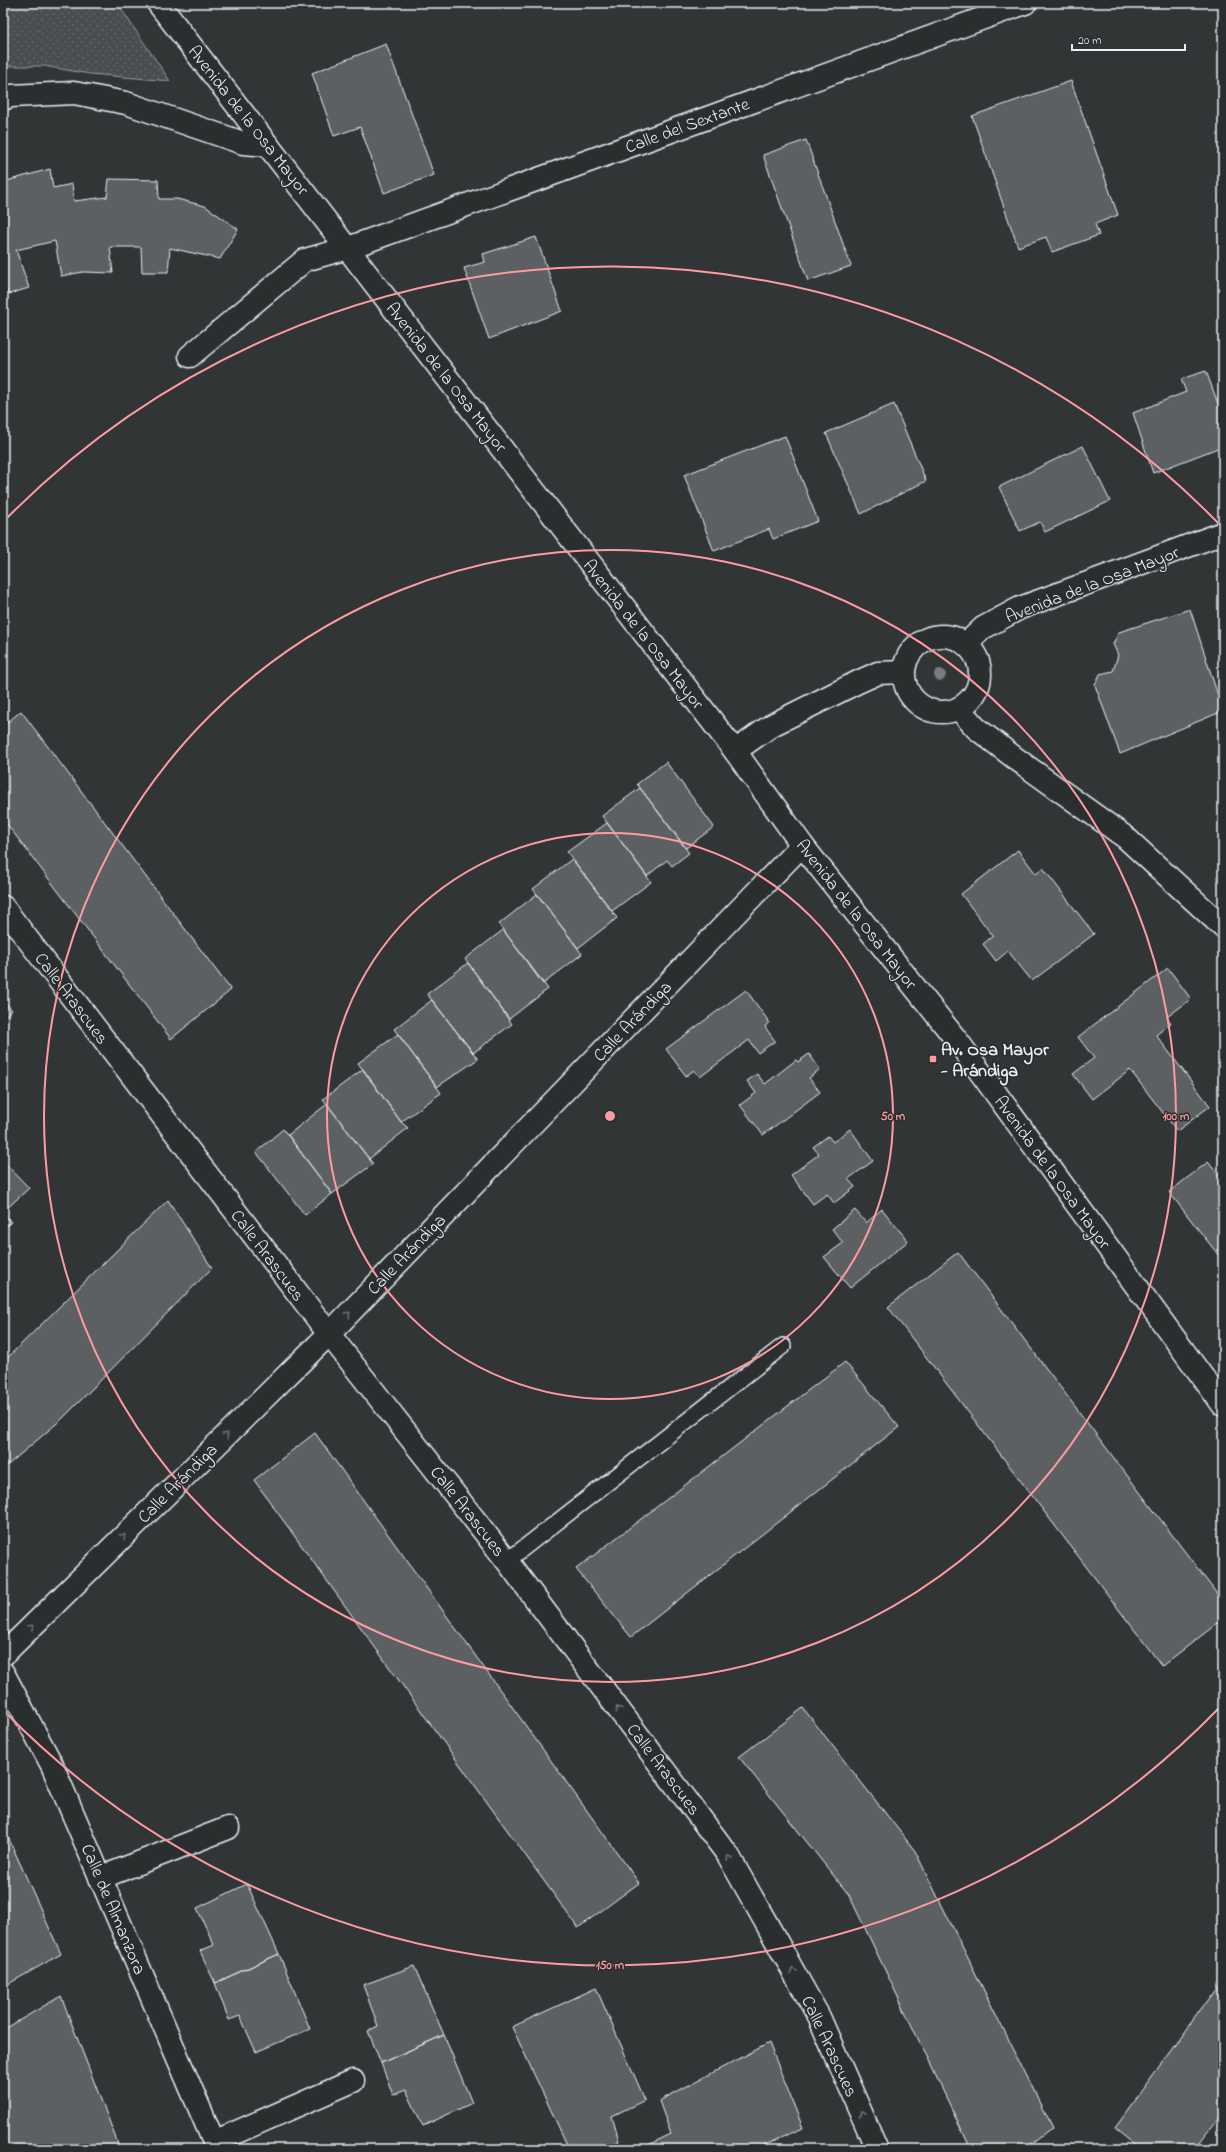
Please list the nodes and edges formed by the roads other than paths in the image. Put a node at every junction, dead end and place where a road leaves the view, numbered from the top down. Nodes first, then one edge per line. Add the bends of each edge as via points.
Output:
1 (158, 3) edge
2 (1025, 3) edge
3 (3, 99) edge
4 (268, 145) junction
5 (348, 248) junction
6 (190, 356) dead end
7 (1223, 533) edge
8 (966, 644) junction
9 (903, 672) junction
10 (959, 709) junction
11 (735, 751) junction
12 (802, 845) junction
13 (3, 907) edge
14 (1223, 927) edge
15 (328, 1334) junction
16 (783, 1346) dead end
17 (1223, 1405) edge
18 (507, 1561) junction
19 (3, 1655) edge
20 (3, 1673) edge
21 (228, 1828) dead end
22 (100, 1878) junction
23 (353, 2081) dead end
24 (215, 2145) edge
25 (877, 2149) edge

1 - 4 street, Avenida de la Osa Mayor
2 - 5 street, Calle del Sextante
3 - 4 street via 11,96 74,93 126,104 243,142
4 - 5 street, Avenida de la Osa Mayor
5 - 6 street, Calle del Sextante via 305,260
5 - 11 street, Avenida de la Osa Mayor
7 - 8 street, Avenida de la Osa Mayor via 1020,608 983,628
8 - 9 street via 944,635 932,637 912,650
8 - 10 street via 980,665 980,679 977,691 969,702
9 - 10 street via 905,685 911,697 920,706 946,713
9 - 11 street via 878,674 858,682 772,725
10 - 14 street via 976,728 1125,837
11 - 12 street, Avenida de la Osa Mayor
15 -> 12 street, Calle Arándiga
12 - 17 street, Avenida de la Osa Mayor via 959,1043
13 - 15 street, Calle Arascues
15 - 18 street, Calle Arascues
19 -> 15 street, Calle Arándiga
16 - 18 lane
25 -> 18 street, Calle Arascues via 819,2018 728,1855
20 - 22 street, Calle de Almanzora via 52,1765
21 - 22 street
22 - 24 street, Calle de Almanzora
23 - 24 street

